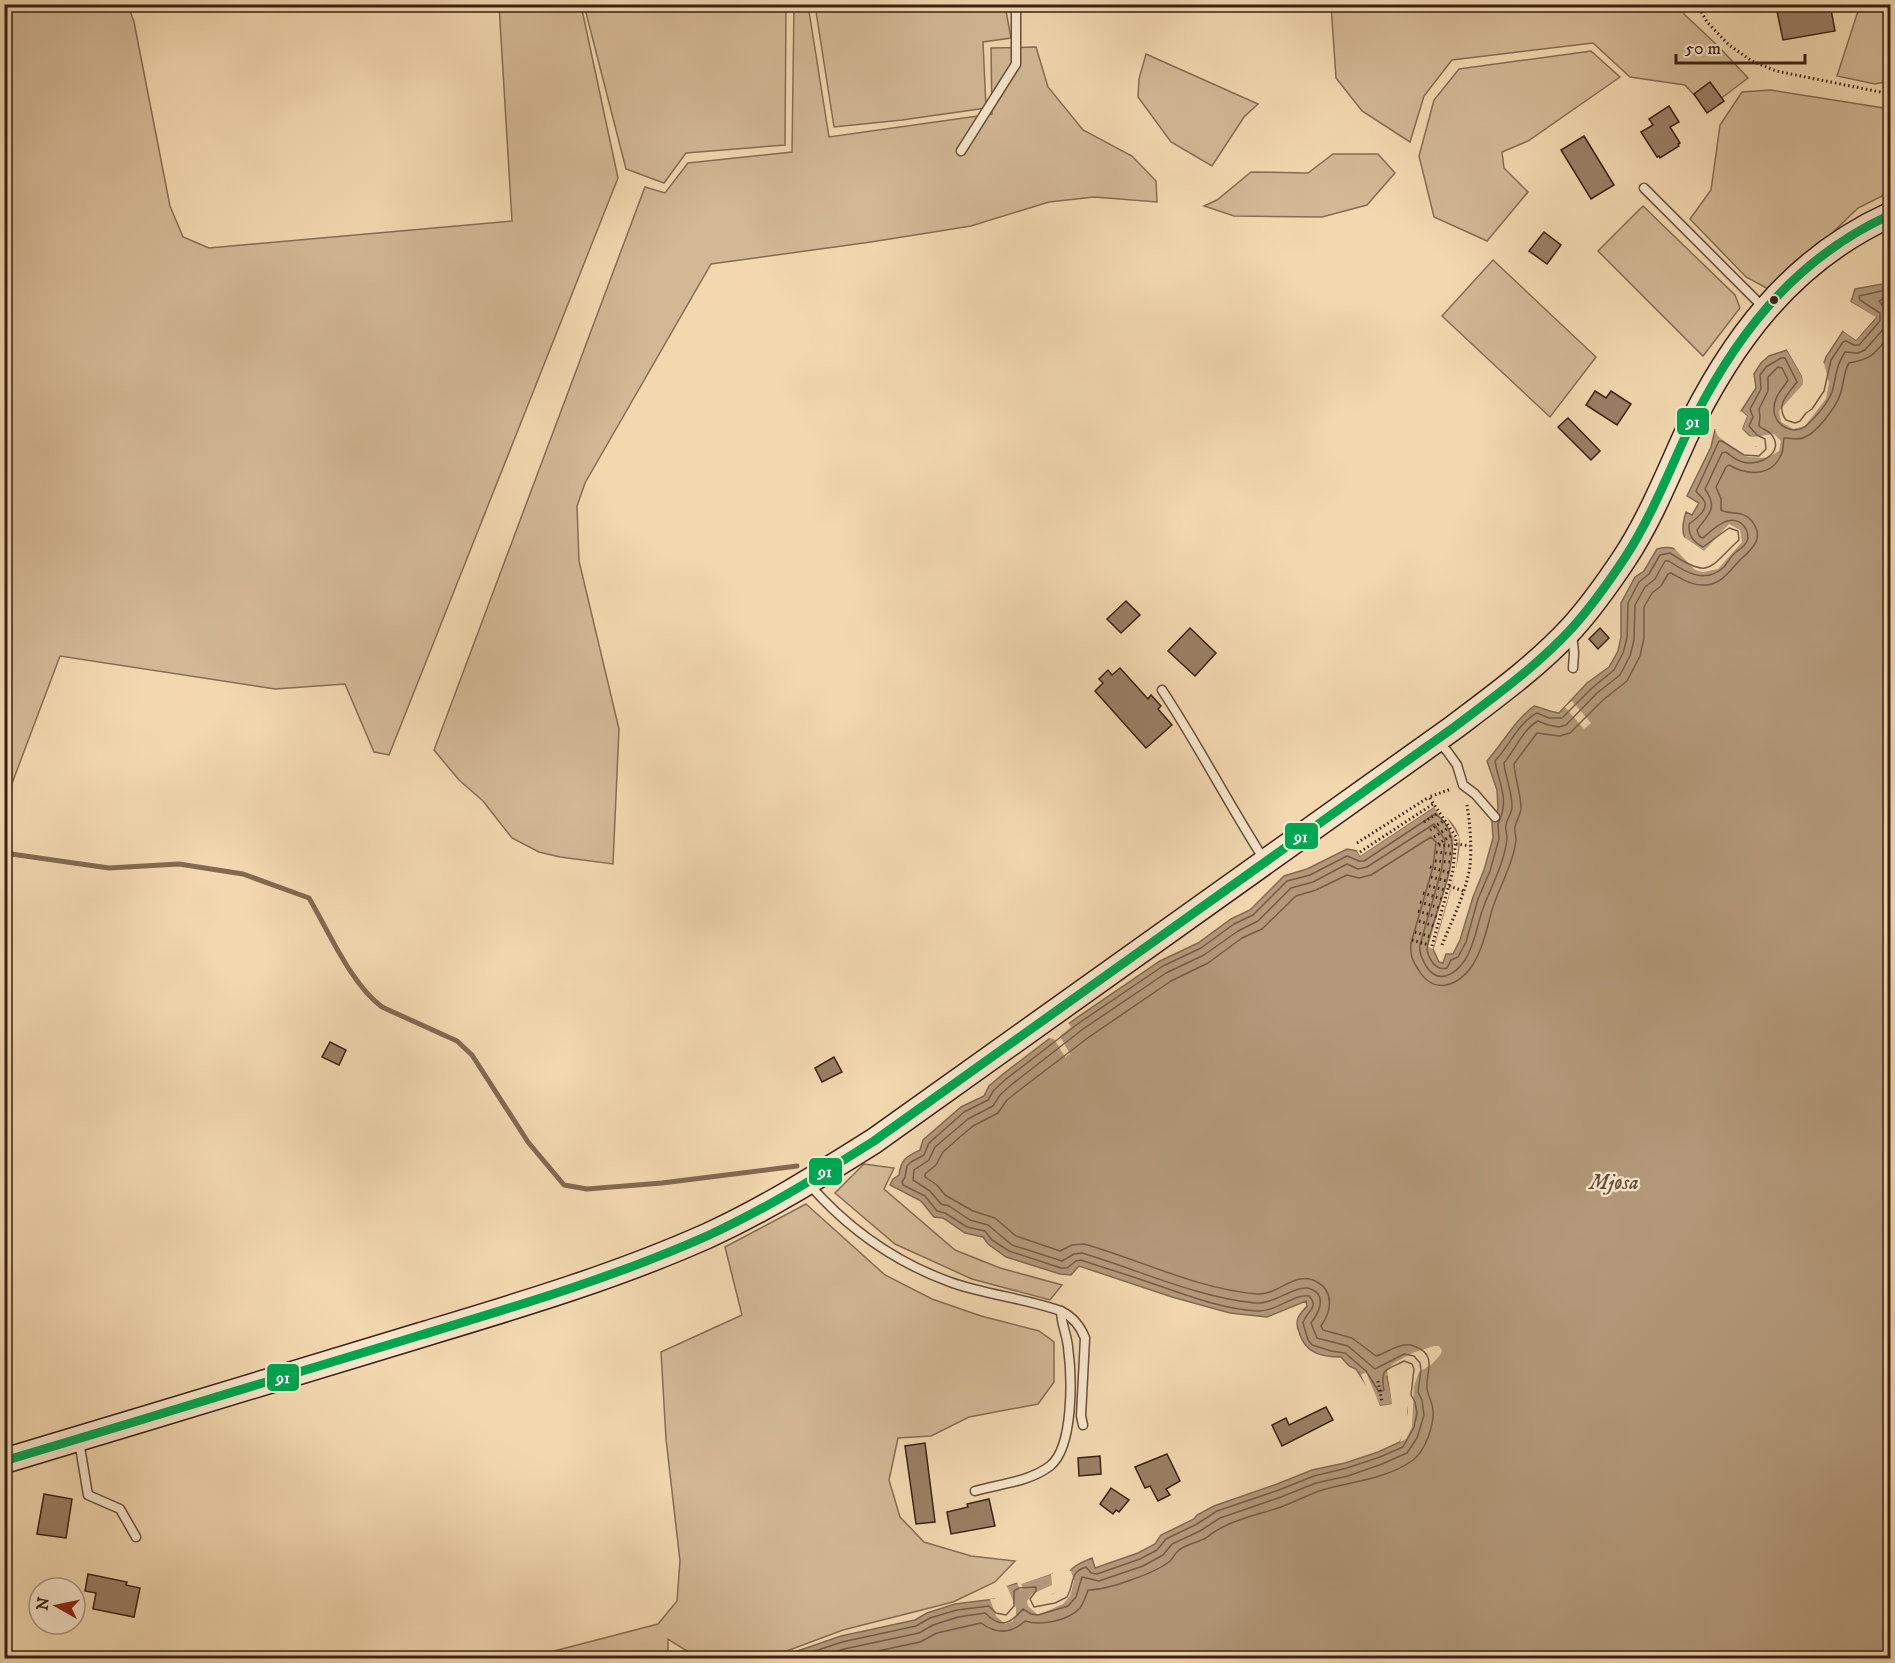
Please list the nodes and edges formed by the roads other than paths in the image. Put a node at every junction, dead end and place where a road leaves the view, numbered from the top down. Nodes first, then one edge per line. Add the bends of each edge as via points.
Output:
1 (1016, 4) edge
2 (961, 151) dead end
3 (1644, 188) dead end
4 (1890, 215) edge
5 (1764, 308) junction
6 (1571, 629) junction
7 (1573, 668) dead end
8 (1162, 690) dead end
9 (1436, 740) junction
10 (1495, 817) dead end
11 (1266, 861) junction
12 (808, 1183) junction
13 (1061, 1311) junction
14 (1083, 1425) dead end
15 (78, 1438) junction
16 (4, 1461) edge
17 (975, 1491) dead end
18 (136, 1537) dead end

1 - 2 lane via 1016,64
3 - 5 lane
4 - 5 main road via 1827,253
5 - 6 main road via 1708,391 1639,536
6 - 7 lane
6 - 9 main road via 1496,695
8 - 11 lane
9 - 10 lane via 1457,765 1463,785
9 - 11 main road
11 - 12 main road via 874,1141
12 - 13 lane via 840,1217 907,1263 950,1282
12 - 15 main road via 707,1236 619,1271
13 - 14 lane via 1072,1317 1085,1338
13 - 17 lane via 1070,1368 1062,1452 1051,1466 1036,1474
15 - 16 main road
15 - 18 lane via 88,1496 120,1509

